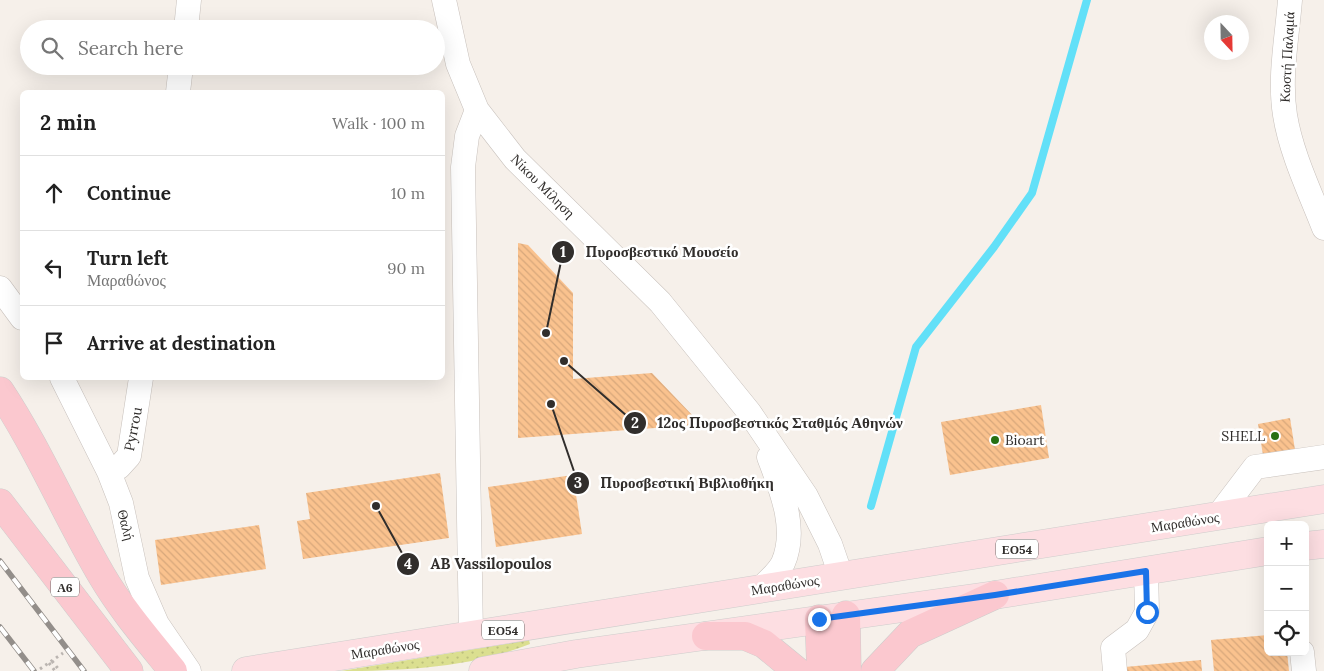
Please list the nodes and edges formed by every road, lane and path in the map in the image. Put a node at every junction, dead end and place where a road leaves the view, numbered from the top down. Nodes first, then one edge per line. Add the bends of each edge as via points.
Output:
1 (189, 0) edge
2 (444, 0) edge
3 (1290, 0) edge
4 (187, 20) edge
5 (180, 75) edge
6 (178, 90) edge
7 (477, 110) junction
8 (1324, 228) edge
9 (0, 288) edge
10 (20, 315) edge
11 (63, 380) edge
12 (141, 380) edge
13 (0, 391) edge
14 (749, 412) junction
15 (1324, 457) edge
16 (110, 472) junction
17 (1324, 499) edge
18 (0, 503) edge
19 (1218, 517) junction
20 (1324, 544) edge
21 (1309, 546) edge
22 (1264, 552) edge
23 (1146, 571) junction
24 (828, 578) junction
25 (760, 589) junction
26 (995, 595) junction
27 (846, 616) junction
28 (819, 619) junction
29 (471, 635) junction
30 (706, 636) junction
31 (63, 653) dead end
32 (1302, 656) edge
33 (50, 662) junction
34 (515, 668) edge
35 (40, 669) dead end
36 (55, 671) edge
37 (60, 671) edge
38 (130, 671) edge
39 (173, 671) edge
40 (189, 671) edge
41 (246, 671) edge
42 (483, 671) edge
43 (797, 671) edge
44 (821, 671) edge
45 (847, 671) edge
46 (875, 671) edge
47 (1115, 671) edge
48 (1304, 671) edge

1 - 4 street
2 - 7 street, Νίκου Μίληση via 458,64
3 - 8 street, Κωστή Παλαμά via 1284,61 1285,115
5 - 6 street
7 - 14 street, Νίκου Μίληση via 515,159 660,302
7 - 29 street via 467,136 463,167
9 - 10 street
11 - 16 street, Θαλή
12 - 16 street, Pyrrou via 129,456
13 - 39 highway via 32,443 102,575 130,618
14 - 24 street, Νίκου Μίληση via 806,496 830,544
14 - 25 street, Νίκου Μίληση via 780,486 789,532 782,564
15 - 19 street via 1255,467
16 - 40 street, Θαλή via 121,503 137,578 157,624
17 - 19 main road, Μαραθώνος / ΕΟ54
18 - 38 highway, Α6
19 - 24 main road, Μαραθώνος / ΕΟ54
20 - 21 main road
22 - 23 main road
23 - 26 main road
23 - 47 street via 1147,612 1137,630 1114,648
24 - 25 main road, Μαραθώνος / ΕΟ54
24 - 27 main road
24 - 28 main road
25 - 29 main road, Μαραθώνος / ΕΟ54
26 - 27 main road
26 - 46 highway via 910,634
27 - 28 main road
27 - 45 highway
28 - 30 main road
28 - 44 highway
29 - 41 main road, Μαραθώνος / ΕΟ54
30 - 34 main road
30 - 43 highway via 745,636 764,644
31 - 33 path
32 - 48 street
33 - 35 path
33 - 36 path
33 - 37 path
34 - 42 main road

